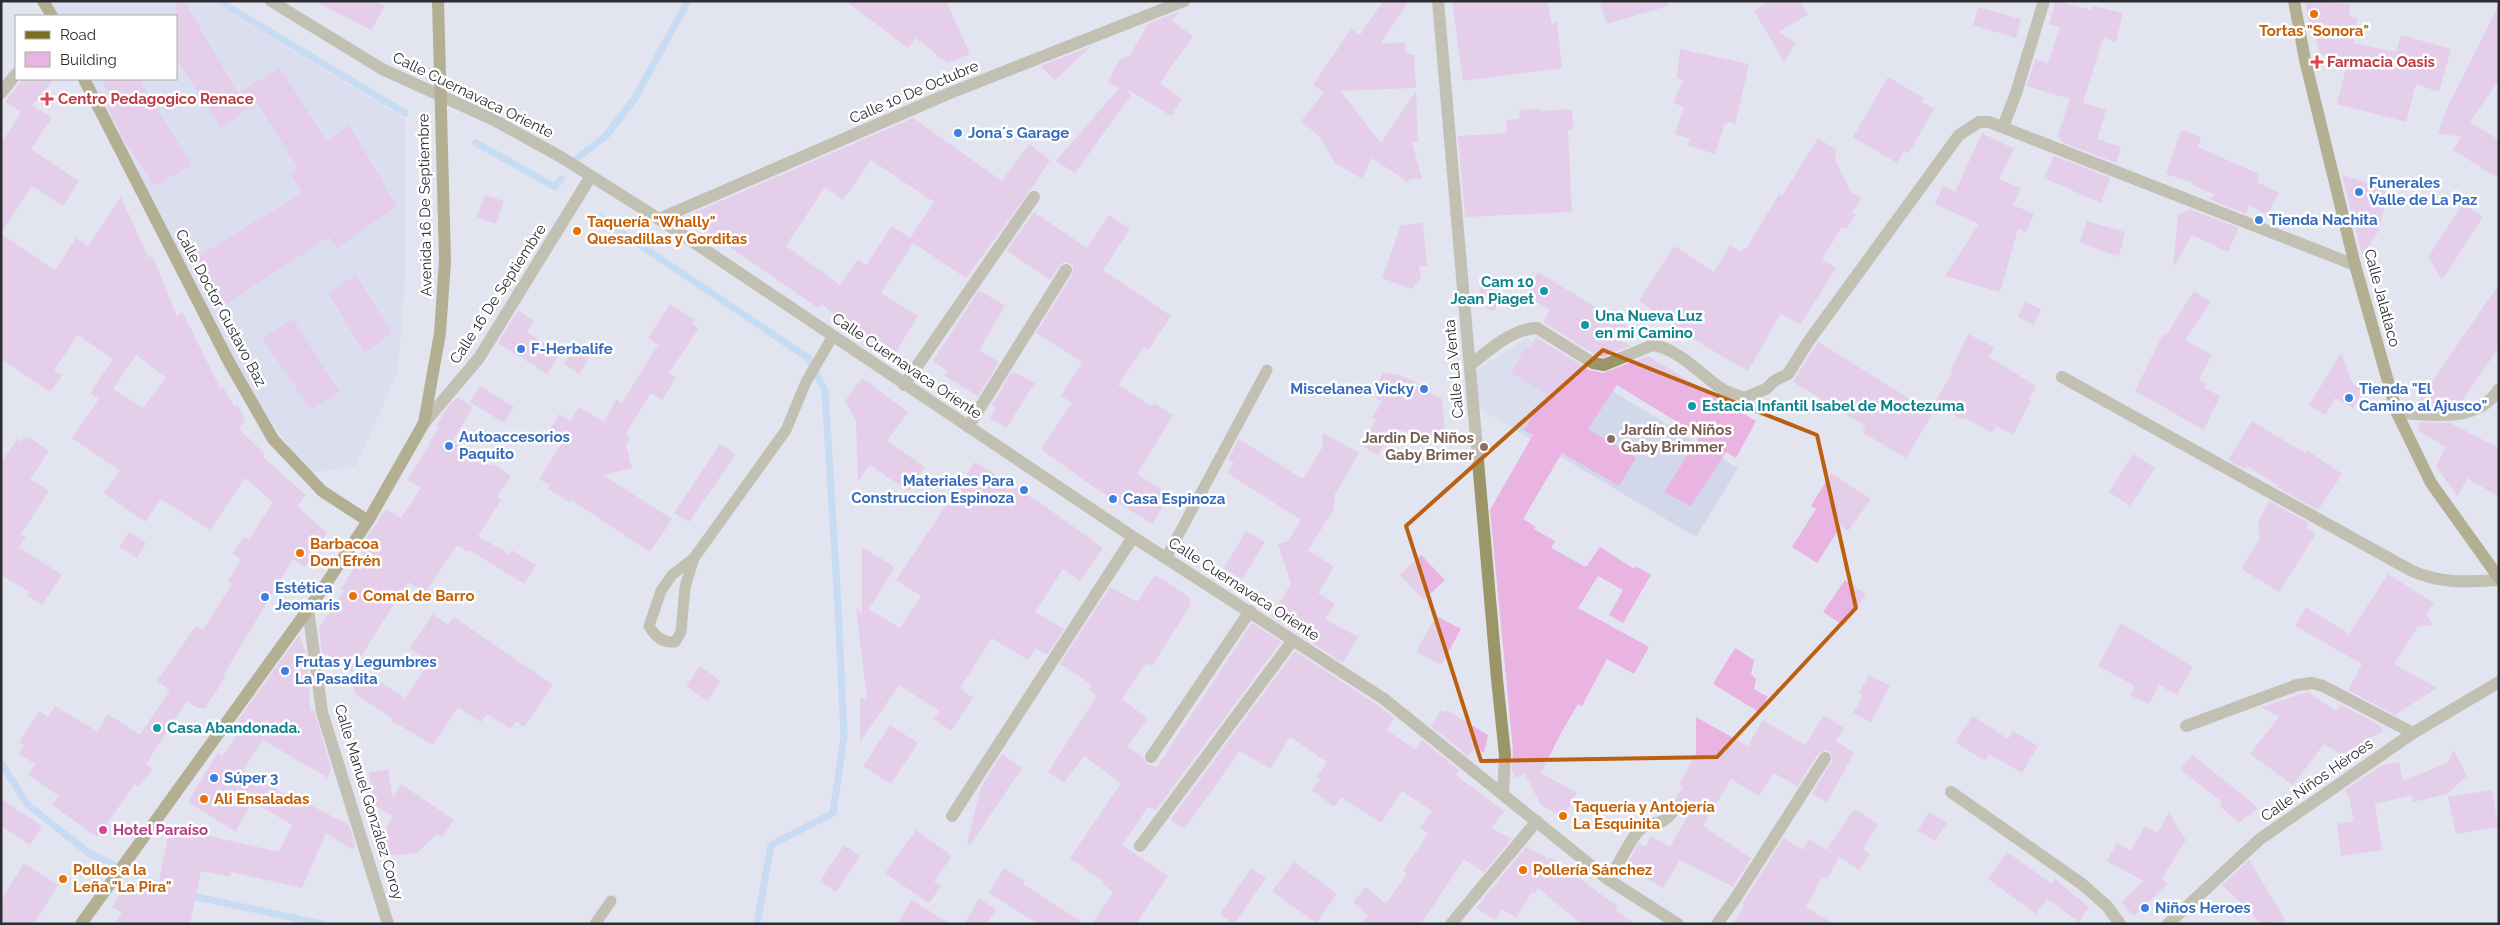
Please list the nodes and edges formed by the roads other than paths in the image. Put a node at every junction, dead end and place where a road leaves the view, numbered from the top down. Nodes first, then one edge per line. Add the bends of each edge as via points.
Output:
1 (43, 1) edge
2 (271, 1) edge
3 (438, 1) edge
4 (1184, 1) edge
5 (1438, 1) edge
6 (2044, 1) edge
7 (2294, 1) edge
8 (51, 15) edge
9 (15, 75) edge
10 (85, 80) edge
11 (1, 93) edge
12 (440, 97) junction
13 (2003, 128) junction
14 (592, 176) junction
15 (1034, 197) dead end
16 (660, 219) junction
17 (2355, 265) junction
18 (1066, 270) dead end
19 (833, 336) junction
20 (1470, 365) junction
21 (1267, 370) dead end
22 (2062, 377) dead end
23 (904, 385) junction
24 (2499, 390) edge
25 (2397, 413) junction
26 (424, 423) junction
27 (968, 427) junction
28 (368, 521) junction
29 (1133, 537) junction
30 (694, 558) junction
31 (1166, 558) junction
32 (2499, 579) edge
33 (308, 609) junction
34 (1250, 611) junction
35 (1293, 640) junction
36 (2499, 682) edge
37 (2186, 726) dead end
38 (2413, 734) junction
39 (1151, 757) dead end
40 (1825, 758) dead end
41 (1951, 792) dead end
42 (1503, 793) junction
43 (1673, 811) dead end
44 (952, 816) dead end
45 (1537, 821) junction
46 (1140, 846) dead end
47 (1609, 880) junction
48 (612, 902) dead end
49 (388, 919) edge
50 (81, 924) edge
51 (595, 924) edge
52 (1452, 924) edge
53 (1678, 924) edge
54 (1717, 924) edge
55 (2120, 924) edge
56 (2168, 924) edge

1 - 8 main road
2 - 12 street, Calle Cuernavaca Oriente via 382,69
3 - 12 main road, Avenida 16 De Septiembre
4 - 16 street, Calle 10 De Octubre via 950,93
5 - 20 street, Calle La Venta
6 - 13 street
7 - 17 main road, Calle Jalatlaco via 2305,60
9 - 11 street
10 - 28 main road, Calle Doctor Gustavo Baz via 229,362 273,439 322,491
12 - 14 street, Calle Cuernavaca Oriente via 494,120
12 - 26 main road, Avenida 16 De Septiembre via 445,261 440,333
13 - 17 street
13 - 20 street via 1979,122 1959,135 1788,374 1766,389 1744,398 1731,393 1660,346 1653,345 1604,365 1593,363 1537,328 1528,328 1505,338
14 - 16 street, Calle Cuernavaca Oriente
14 - 26 street, Calle 16 De Septiembre via 479,358
15 - 23 street
16 - 19 street, Calle Cuernavaca Oriente
17 - 25 main road, Calle Jalatlaco
18 - 27 street
19 - 23 street, Calle Cuernavaca Oriente
19 - 30 lane via 806,382 786,430
20 - 42 street, Calle La Venta via 1505,756
21 - 31 lane
22 - 32 street via 2412,571 2449,582
23 - 27 street, Calle Cuernavaca Oriente
24 - 25 street via 2487,404 2458,414
25 - 32 main road, Calle Jalatlaco via 2431,483
26 - 28 main road, Avenida 16 De Septiembre
27 - 29 street, Calle Cuernavaca Oriente
28 - 33 main road, Avenida 16 De Septiembre
29 - 31 street, Calle Cuernavaca Oriente
29 - 44 street
30 - 30 lane via 672,575 652,613 649,626 654,635 667,643 675,642 681,632 685,587
31 - 34 street, Calle Cuernavaca Oriente
33 - 49 street, Calle Manuel González Coroy via 322,712
33 - 50 main road, Avenida 16 De Septiembre
34 - 35 street, Calle Cuernavaca Oriente
34 - 39 street
35 - 42 street, Calle Cuernavaca Oriente via 1384,699
35 - 46 street
36 - 38 street, Calle Niños Héroes
37 - 38 street via 2297,685 2312,683
38 - 56 street, Calle Niños Héroes via 2260,839
40 - 54 street
41 - 55 street via 2082,884 2107,906
42 - 45 street, Calle Cuernavaca Oriente
43 - 47 street via 1667,820 1639,830
45 - 47 street, Calle Cuernavaca Oriente
45 - 52 street
47 - 53 street, Calle Cuernavaca Oriente
48 - 51 lane

